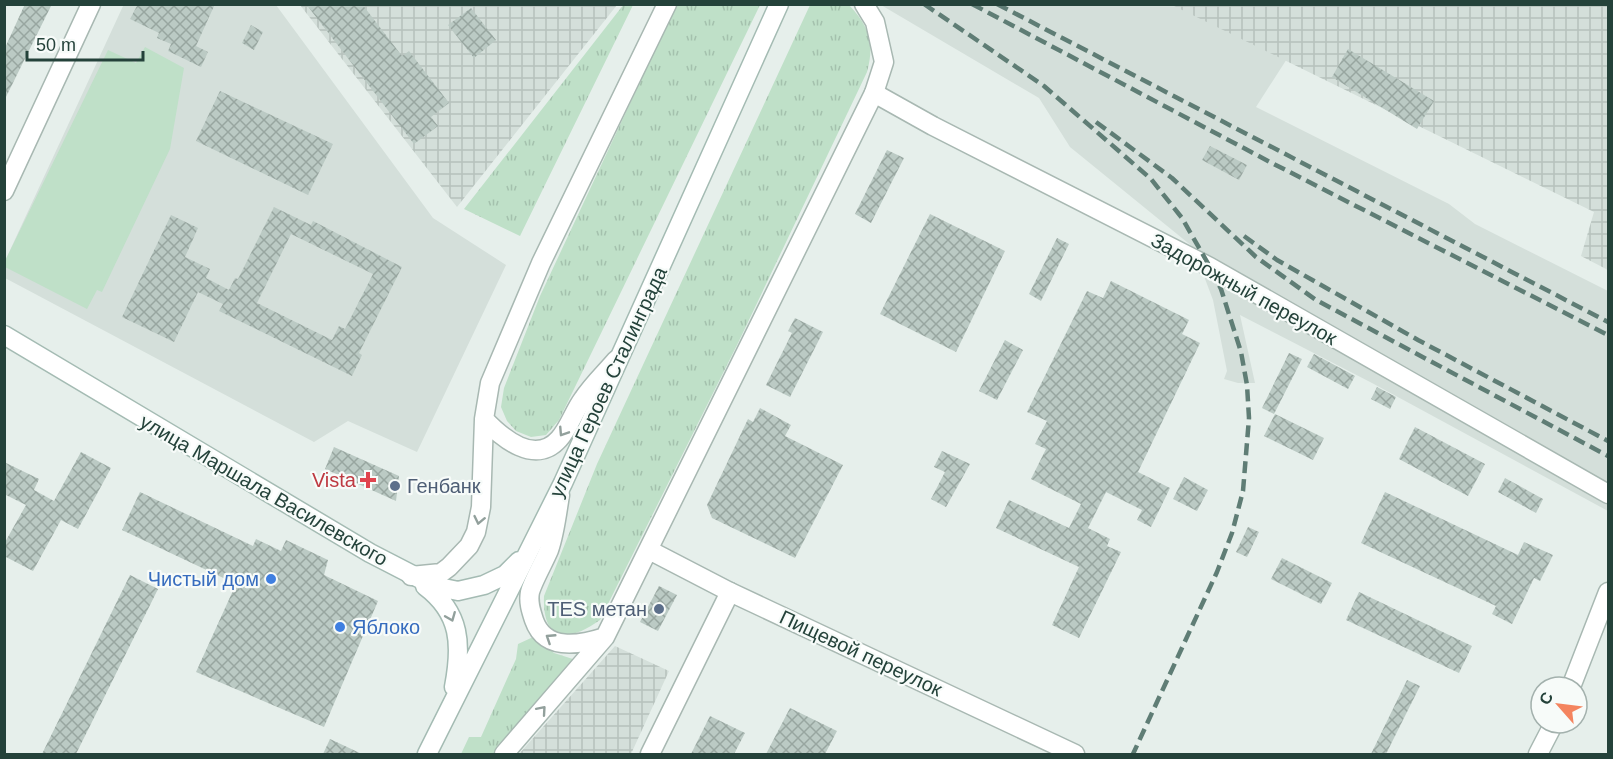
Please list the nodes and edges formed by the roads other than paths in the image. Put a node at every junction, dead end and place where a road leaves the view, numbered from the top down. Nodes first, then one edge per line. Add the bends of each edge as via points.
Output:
1 (92, 4) edge
2 (667, 4) edge
3 (778, 4) edge
4 (864, 4) edge
5 (874, 93) junction
6 (4, 191) edge
7 (4, 335) edge
8 (623, 352) junction
9 (484, 419) junction
10 (563, 483) junction
11 (1608, 494) edge
12 (649, 550) junction
13 (528, 552) junction
14 (411, 576) junction
15 (730, 592) junction
16 (1608, 592) edge
17 (605, 637) junction
18 (1576, 675) edge
19 (450, 709) junction
20 (1548, 735) edge
21 (427, 754) edge
22 (504, 754) edge
23 (650, 754) edge
24 (1075, 754) edge
25 (1539, 754) edge

1 - 6 street
2 - 9 street via 541,263 490,383
3 - 8 street, улица Героев Сталинграда
4 - 5 street via 874,22 884,62
5 - 11 street, Задорожный переулок via 1210,267
5 - 12 street
7 - 14 street, улица Маршала Василевского
8 -> 9 street via 583,399 553,445 544,449 521,448 504,440
8 - 10 street, улица Героев Сталинграда
9 -> 14 street via 481,507 476,532 469,546 441,573
10 - 13 street, улица Героев Сталинграда
17 -> 10 street via 562,645 546,637 530,608 530,592 550,546
12 - 15 street, Пищевой переулок
12 - 17 street
13 - 14 street, улица Маршала Василевского via 505,575 471,589 446,590
13 - 19 street, улица Героев Сталинграда
14 -> 19 street via 448,609 457,632 459,653
15 - 23 street
15 - 24 street, Пищевой переулок
16 - 18 street
22 -> 17 street
19 - 21 street, улица Героев Сталинграда
20 - 25 street

